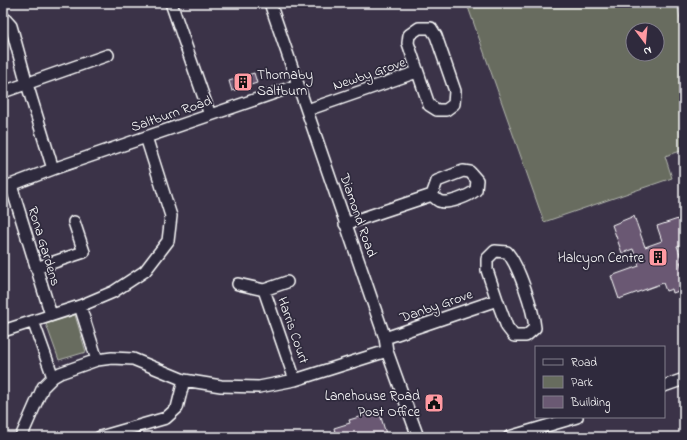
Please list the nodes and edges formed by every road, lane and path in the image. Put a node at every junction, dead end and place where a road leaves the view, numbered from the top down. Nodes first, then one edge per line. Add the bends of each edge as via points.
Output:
1 (171, 3) edge
2 (270, 3) edge
3 (3, 17) edge
4 (108, 55) dead end
5 (417, 72) junction
6 (27, 84) junction
7 (298, 85) junction
8 (3, 92) edge
9 (307, 110) junction
10 (210, 115) junction
11 (146, 137) junction
12 (53, 169) junction
13 (7, 186) edge
14 (432, 196) dead end
15 (74, 222) dead end
16 (346, 224) junction
17 (36, 268) junction
18 (287, 282) dead end
19 (238, 284) dead end
20 (264, 290) junction
21 (497, 300) junction
22 (80, 306) junction
23 (51, 315) junction
24 (33, 321) junction
25 (3, 331) edge
26 (385, 338) junction
27 (387, 351) junction
28 (97, 360) junction
29 (53, 377) junction
30 (684, 379) edge
31 (184, 380) junction
32 (295, 380) junction
33 (665, 386) edge
34 (574, 418) edge
35 (104, 436) edge
36 (21, 437) edge
37 (418, 437) edge
38 (508, 437) edge

1 - 10 street
2 - 7 street, Diamond Road
3 - 6 street via 13,33
4 - 6 street
5 - 5 street, Newby Grove via 408,43 409,35 419,28 431,28 455,92 454,104 446,110 437,110 429,105
5 - 9 street, Newby Grove
6 - 8 street
6 - 12 street
7 - 9 street, Diamond Road
7 - 10 street, Saltburn Road
9 - 16 street, Diamond Road
10 - 11 street, Saltburn Road
11 - 12 street, Saltburn Road
11 - 22 street via 171,216 168,241 145,271 112,292
12 - 13 street, Saltburn Road
13 - 17 street, Rona Gardens
14 - 16 street
15 - 17 street via 84,252
16 - 26 street, Diamond Road
17 - 23 street, Rona Gardens
18 - 20 street, Harris Court
19 - 20 street, Harris Court
20 - 32 street, Harris Court
21 - 21 street via 487,270 487,259 495,251 507,252 514,260 534,317 535,328 526,336 514,336 507,327
21 - 26 street, Danby Grove
22 - 23 street
22 - 28 street
23 - 24 street
24 - 25 street
24 - 29 street
26 - 27 street, Diamond Road
27 - 32 street
27 - 37 street, Diamond Road
28 - 29 street via 60,372
28 - 31 street via 133,359
29 - 36 street via 43,388
30 - 33 street
31 - 32 street via 221,386 259,387
31 - 35 street via 177,408 166,418
34 - 38 street

